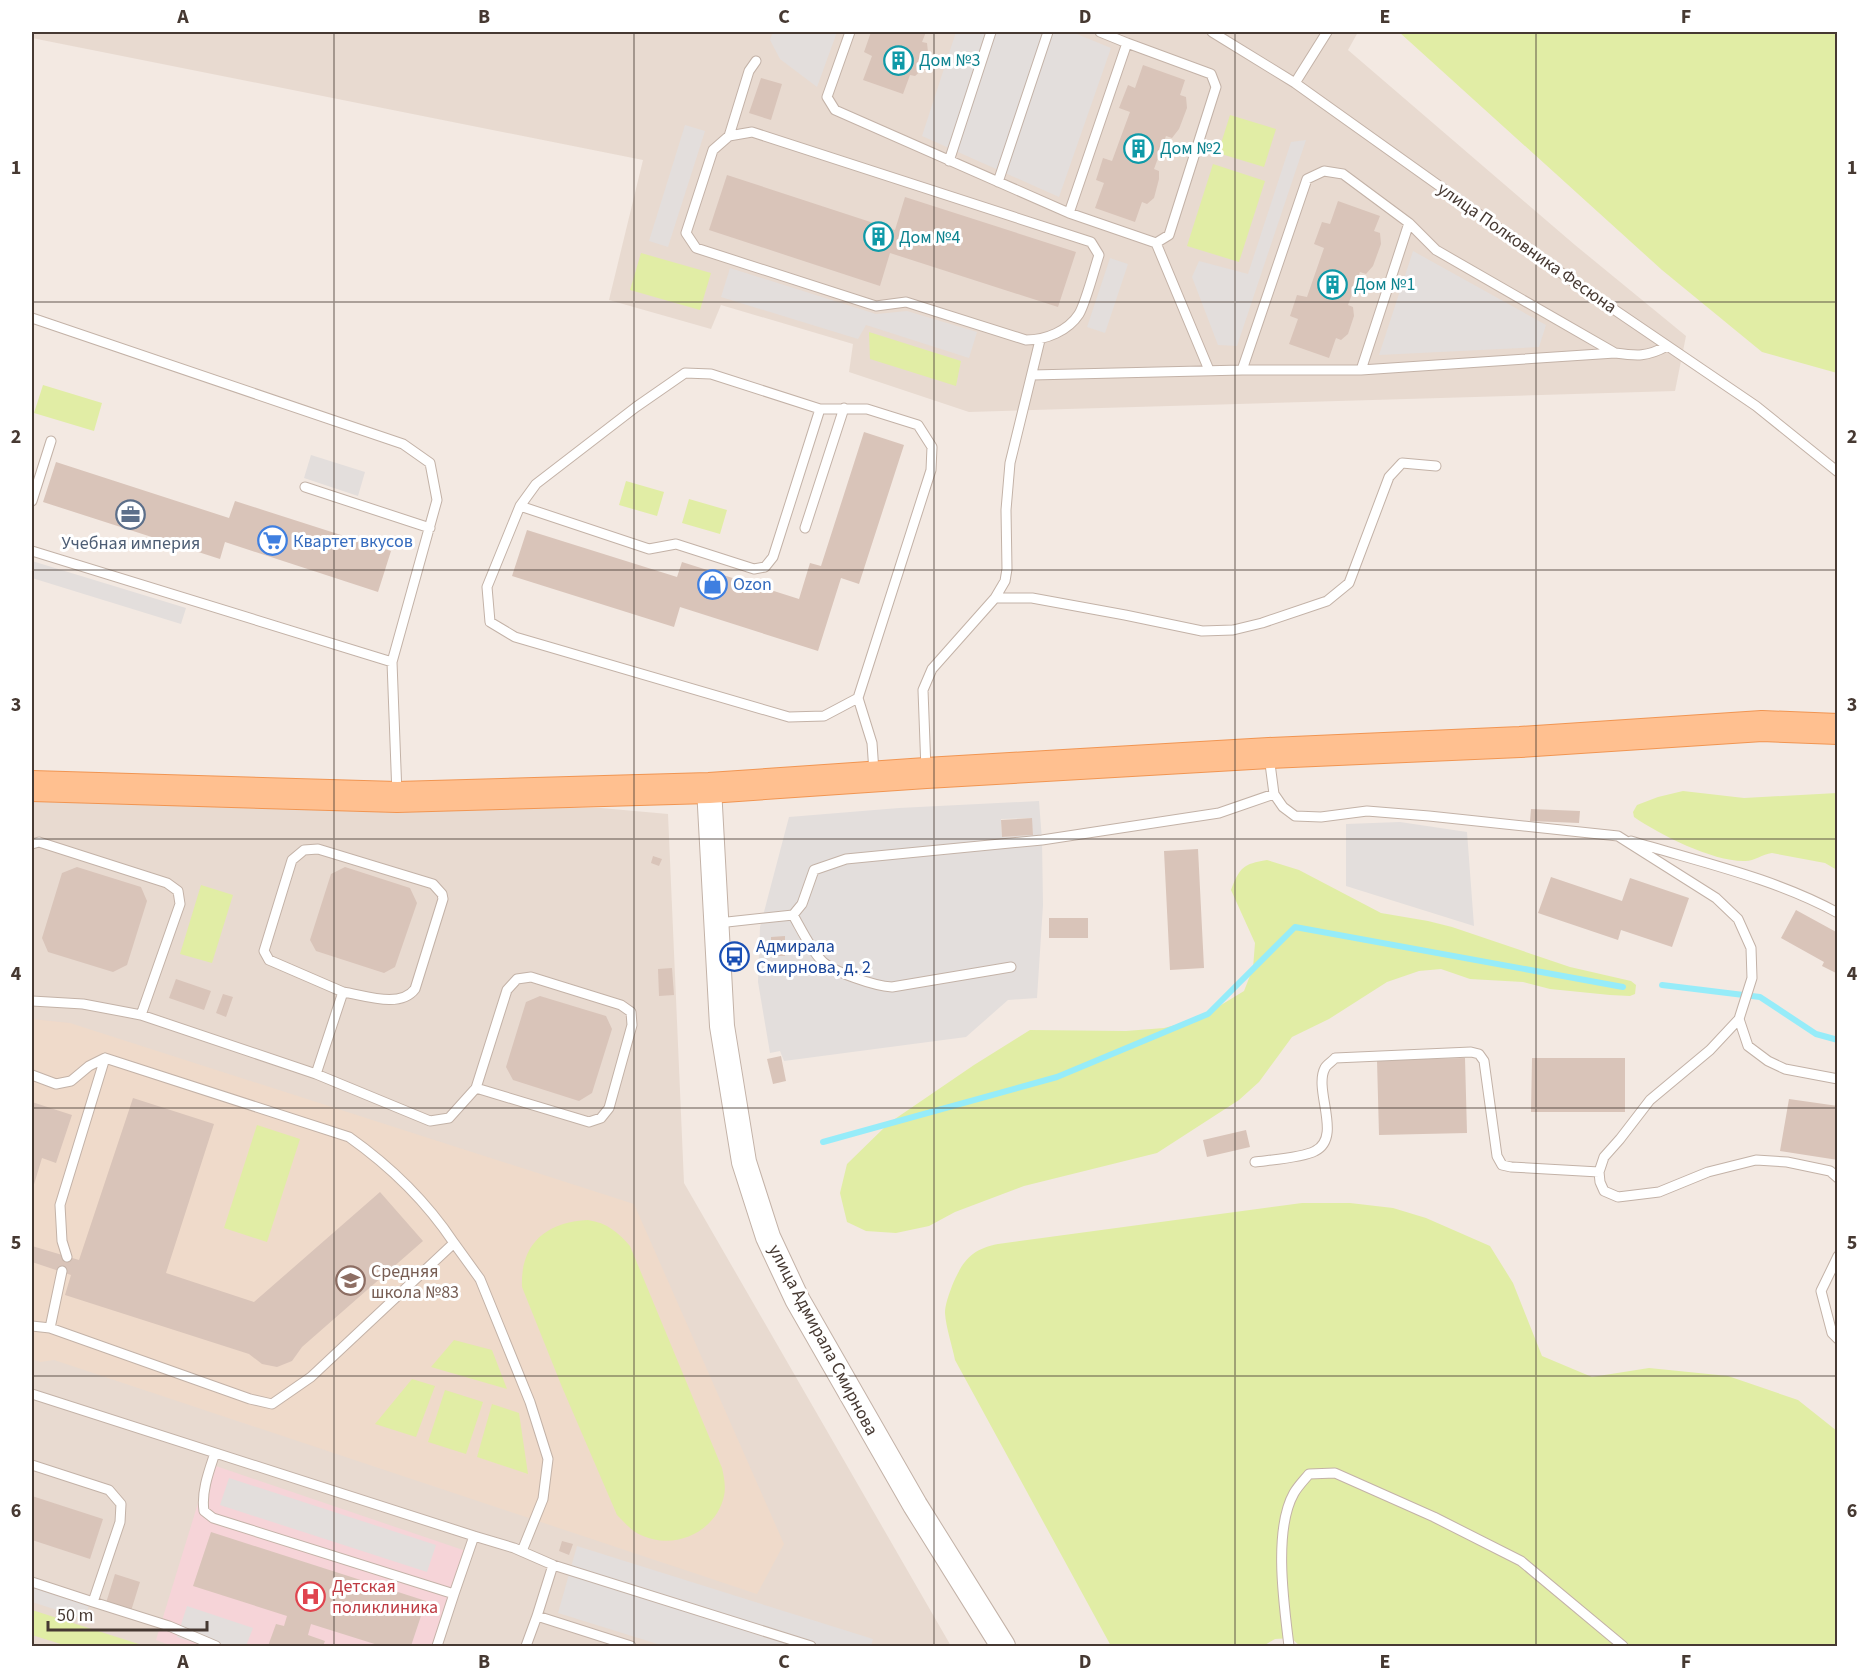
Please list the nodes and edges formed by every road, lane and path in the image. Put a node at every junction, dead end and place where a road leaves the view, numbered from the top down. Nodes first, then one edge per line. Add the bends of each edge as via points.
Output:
1 (850, 32) edge
2 (991, 32) edge
3 (1047, 32) edge
4 (1100, 32) edge
5 (1212, 32) edge
6 (1328, 32) edge
7 (1127, 43) junction
8 (756, 61) dead end
9 (1296, 82) junction
10 (729, 136) junction
11 (949, 160) junction
12 (998, 182) junction
13 (1069, 213) junction
14 (1409, 223) junction
15 (1156, 243) junction
16 (32, 318) edge
17 (1040, 340) junction
18 (1667, 346) junction
19 (1615, 353) junction
20 (1361, 369) junction
21 (1209, 370) junction
22 (1242, 370) junction
23 (1032, 375) junction
24 (844, 408) junction
25 (820, 409) junction
26 (51, 441) dead end
27 (1436, 465) dead end
28 (1838, 472) edge
29 (305, 487) dead end
30 (32, 501) edge
31 (520, 506) junction
32 (430, 528) junction
33 (805, 528) dead end
34 (32, 551) edge
35 (995, 598) junction
36 (392, 662) junction
37 (858, 699) junction
38 (1838, 729) edge
39 (1269, 753) junction
40 (926, 773) junction
41 (874, 776) junction
42 (32, 786) edge
43 (709, 788) junction
44 (1274, 794) junction
45 (398, 797) junction
46 (1618, 837) junction
47 (32, 844) edge
48 (1838, 913) edge
49 (793, 915) junction
50 (715, 923) junction
51 (1011, 967) dead end
52 (343, 992) junction
53 (32, 1001) edge
54 (141, 1015) junction
55 (1739, 1019) junction
56 (105, 1058) junction
57 (316, 1074) junction
58 (32, 1075) edge
59 (1838, 1079) edge
60 (476, 1088) junction
61 (1255, 1162) dead end
62 (1599, 1172) junction
63 (1838, 1178) edge
64 (454, 1243) junction
65 (1838, 1256) edge
66 (67, 1257) dead end
67 (62, 1272) dead end
68 (32, 1326) edge
69 (50, 1328) junction
70 (1838, 1339) edge
71 (32, 1394) edge
72 (215, 1453) junction
73 (32, 1465) edge
74 (474, 1536) junction
75 (522, 1551) junction
76 (553, 1565) junction
77 (32, 1582) edge
78 (454, 1594) junction
79 (93, 1602) junction
80 (537, 1616) junction
81 (811, 1646) edge
82 (216, 1647) edge
83 (437, 1647) edge
84 (526, 1647) edge
85 (631, 1647) edge
86 (1003, 1647) edge
87 (1289, 1647) edge
88 (1623, 1647) edge

1 - 11 lane via 827,97 835,110
2 - 11 lane
3 - 12 lane
4 - 7 lane
5 - 9 lane, улица Полковника Фесюна
6 - 9 lane
7 - 13 lane
7 - 15 lane via 1211,74 1216,87 1169,235
8 - 10 lane via 749,71
9 - 18 lane, улица Полковника Фесюна
10 - 17 lane via 713,150 686,233 696,248 876,306 906,302 1026,340
10 - 17 lane via 752,132 1091,242 1099,255 1079,314 1063,330
11 - 12 lane
12 - 13 lane
13 - 15 lane
14 - 19 lane via 1436,250
14 - 20 lane
14 - 22 lane via 1343,174 1324,171 1307,179
15 - 21 lane
16 - 32 lane via 403,444 430,463 437,500
17 - 23 lane
18 - 19 lane via 1640,356
18 - 28 lane, улица Полковника Фесюна via 1756,406
19 - 20 lane
20 - 22 lane
21 - 22 lane
21 - 23 lane
23 - 35 lane via 1010,464 1007,569
24 - 25 lane
24 - 33 lane
24 - 37 lane via 867,409 918,425 932,447 931,471
25 - 31 lane via 711,374 685,373 536,484
25 - 31 lane via 773,557 765,567 754,569 676,544 649,549
26 - 30 lane
27 - 35 lane via 1402,464 1389,477 1349,583 1327,601 1262,623 1233,630 1202,631 1032,598
29 - 32 lane
31 - 37 lane via 487,587 490,622 515,638 789,717 824,716
32 - 36 lane
34 - 36 lane
35 - 40 lane via 932,669 923,690
36 - 45 lane
37 - 41 lane via 872,743
38 - 39 main road via 1762,726
39 - 40 main road
39 - 44 lane
40 - 41 main road
41 - 43 main road
42 - 45 main road
43 - 45 main road
43 - 50 street, улица Адмирала Смирнова
44 - 46 lane via 1282,807 1295,816 1367,811
44 - 49 lane via 1219,813 1125,828 846,859 814,870 802,904
46 - 48 lane via 1808,896
46 - 55 lane via 1716,898 1738,919 1751,948 1752,978
47 - 54 lane via 39,842 167,883 178,891 180,904
49 - 50 lane
49 - 51 lane via 822,961 878,987
50 - 86 street, улица Адмирала Смирнова via 722,1026 742,1151 768,1237 797,1299 915,1505
52 - 52 lane via 396,1001 412,993 442,905 442,894 433,884 318,849 304,850 292,860 264,951 269,960
52 - 57 lane
53 - 54 lane via 83,1004
54 - 57 lane
55 - 59 lane via 1748,1046 1768,1062
55 - 62 lane via 1710,1050 1650,1100 1604,1156
56 - 58 lane via 89,1065 71,1081 56,1083
56 - 64 lane via 349,1137 379,1158 438,1219
56 - 66 lane via 60,1205
57 - 60 lane via 430,1121 448,1118
60 - 60 lane via 589,1122 601,1118 609,1108 632,1025 631,1012 621,1005 531,977 517,979 507,990
61 - 62 lane via 1313,1152 1324,1145 1327,1134 1323,1078 1325,1068 1335,1058 1471,1052 1484,1061 1497,1156 1502,1165
62 - 63 lane via 1604,1191 1618,1197 1659,1192 1708,1172 1756,1160 1830,1171
64 - 69 lane via 311,1377 272,1404
64 - 75 lane via 480,1279 530,1402 548,1459 543,1499
65 - 70 lane via 1821,1292 1832,1333
67 - 69 lane
68 - 69 lane
71 - 72 lane
72 - 74 lane
72 - 78 lane via 203,1503 204,1511 213,1518
73 - 79 lane via 109,1490 121,1504 120,1522
74 - 75 lane
74 - 78 lane
75 - 76 lane
76 - 80 lane
76 - 81 lane
77 - 79 lane
78 - 83 lane
79 - 82 lane via 169,1626
80 - 84 lane
80 - 85 lane
87 - 88 lane via 1283,1599 1282,1530 1293,1493 1309,1474 1335,1473 1521,1561

